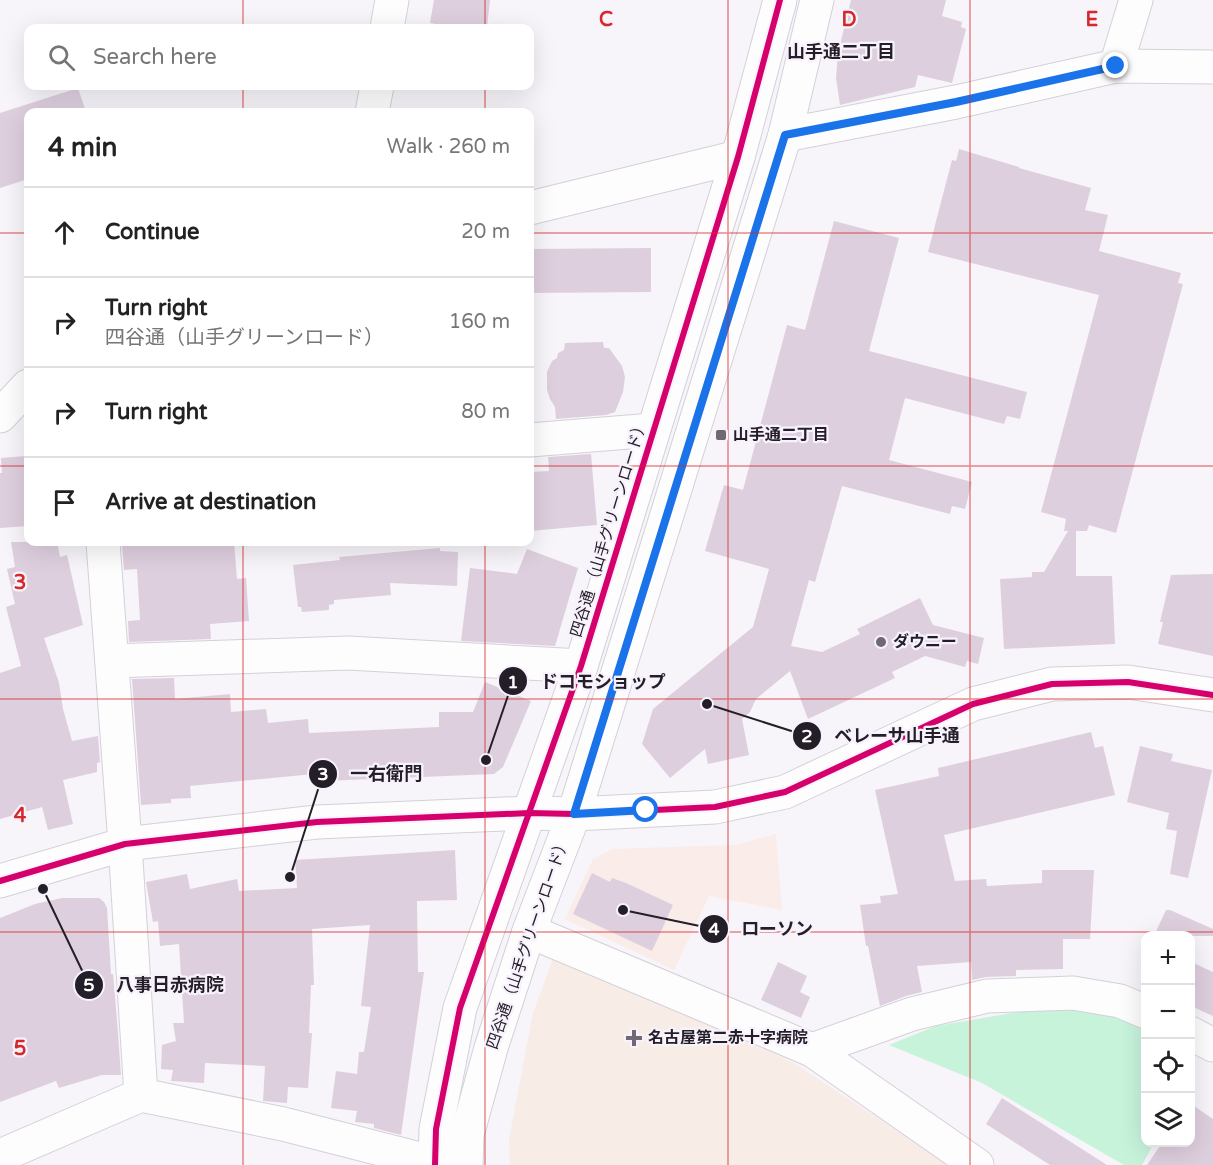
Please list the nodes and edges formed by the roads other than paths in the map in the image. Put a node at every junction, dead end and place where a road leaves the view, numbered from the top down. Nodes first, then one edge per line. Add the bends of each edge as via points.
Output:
1 (392, 0) edge
2 (780, 0) edge
3 (817, 0) edge
4 (1136, 0) edge
5 (388, 24) edge
6 (1116, 66) junction
7 (1213, 67) edge
8 (376, 90) edge
9 (373, 108) edge
10 (785, 135) junction
11 (738, 158) junction
12 (534, 207) edge
13 (24, 390) edge
14 (0, 416) edge
15 (653, 430) junction
16 (534, 440) edge
17 (103, 546) edge
18 (112, 661) junction
19 (581, 666) junction
20 (1213, 694) edge
21 (530, 813) junction
22 (574, 814) junction
23 (125, 844) junction
24 (0, 881) edge
25 (529, 931) junction
26 (1141, 1010) edge
27 (1195, 1035) edge
28 (1213, 1045) edge
29 (812, 1050) junction
30 (141, 1095) junction
31 (0, 1156) edge
32 (445, 1164) edge
33 (977, 1165) edge

1 - 5 street
2 - 11 street, 四谷通 （山手グリーンロード）
3 - 10 street, 四谷通（山手グリーンロード）
4 - 6 street
6 - 7 street
6 - 10 street
8 - 9 street
10 - 22 street, 四谷通（山手グリーンロード）
11 - 12 street
11 - 15 street, 四谷通 （山手グリーンロード）
13 - 14 street
15 - 16 street
15 - 19 street, 四谷通 （山手グリーンロード）
17 - 18 street
18 - 19 street via 348,653
18 - 23 street
19 - 21 street, 四谷通 （山手グリーンロード）
20 - 22 street via 1128,682 1052,684 972,704 785,792 715,807
21 - 22 street
21 - 23 street via 317,822
21 - 32 street, 四谷通 （山手グリーンロード） via 460,1008 436,1129
22 - 25 street, 四谷通（山手グリーンロード）
23 - 24 street
23 - 30 street
25 - 29 street
25 - 32 street, 四谷通（山手グリーンロード） via 467,1135
26 - 29 street via 1120,1001 1073,993 987,996 912,1014
27 - 28 street
29 - 33 street
30 - 31 street
30 - 32 street via 283,1124

